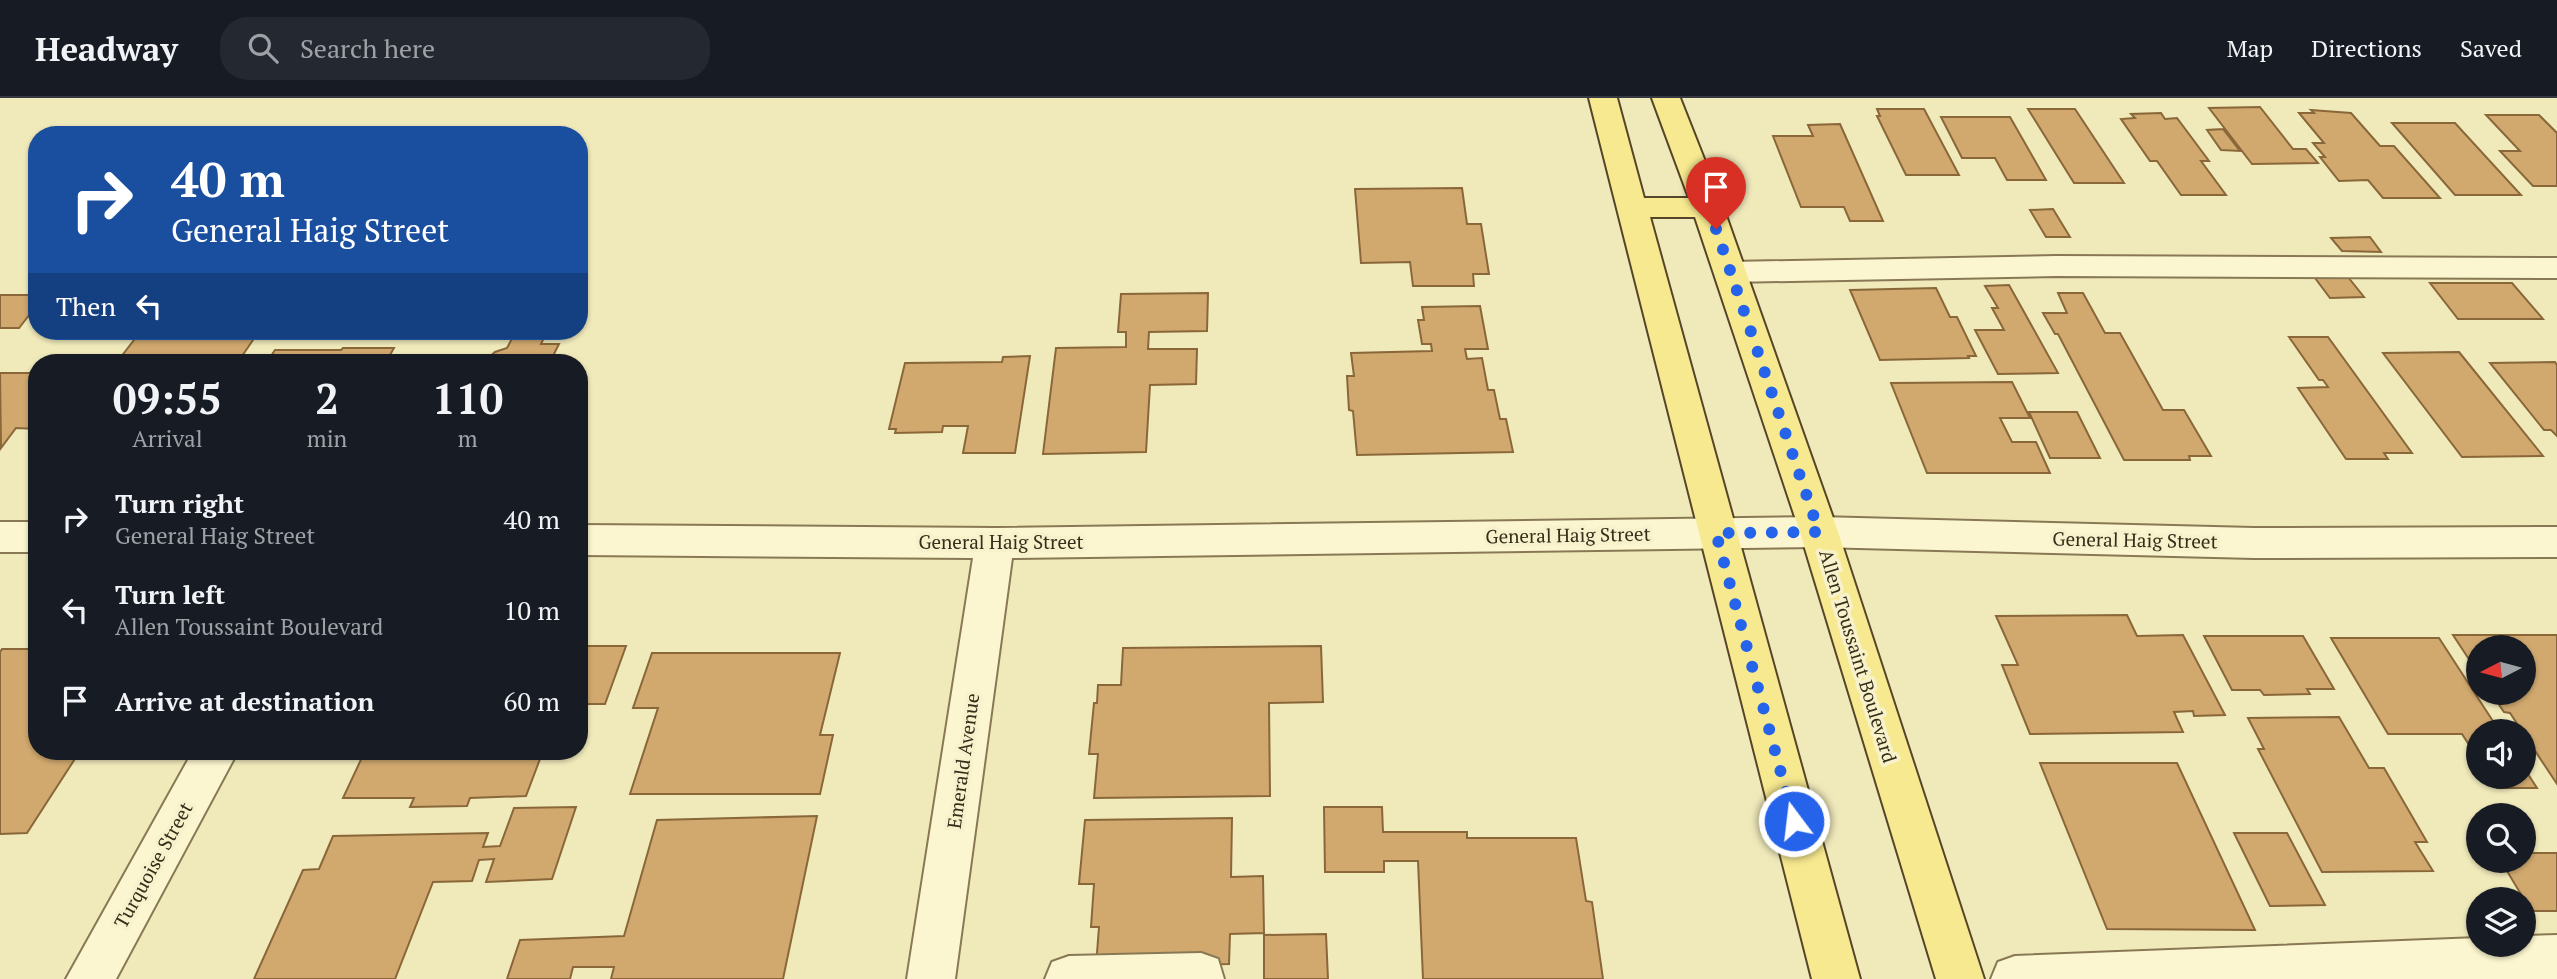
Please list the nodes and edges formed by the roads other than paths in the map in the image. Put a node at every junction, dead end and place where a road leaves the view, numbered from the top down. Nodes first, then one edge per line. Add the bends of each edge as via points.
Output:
1 (1603, 98) edge
2 (1666, 98) edge
3 (1708, 207) junction
4 (1632, 208) junction
5 (2557, 268) edge
6 (1731, 272) junction
7 (1819, 532) junction
8 (1716, 533) junction
9 (0, 537) edge
10 (28, 537) edge
11 (588, 540) edge
12 (2557, 542) edge
13 (995, 543) junction
14 (211, 760) edge
15 (2557, 958) edge
16 (1201, 976) dead end
17 (90, 979) edge
18 (931, 979) edge
19 (1069, 979) edge
20 (1836, 979) edge
21 (1960, 979) edge
22 (2015, 979) edge

1 - 4 main road
2 - 3 main road, Allen Toussaint Boulevard
3 - 4 main road
3 - 6 main road, Allen Toussaint Boulevard
4 - 8 main road
5 - 6 street via 2056,266
6 - 7 main road, Allen Toussaint Boulevard
7 - 8 street, General Haig Street
7 - 12 street, General Haig Street via 2254,543
7 - 21 main road, Allen Toussaint Boulevard
8 - 13 street, General Haig Street
8 - 20 main road
9 - 10 street
11 - 13 street, General Haig Street
13 - 18 street, Emerald Avenue
14 - 17 street, Turquoise Street
15 - 22 street
16 - 19 street

